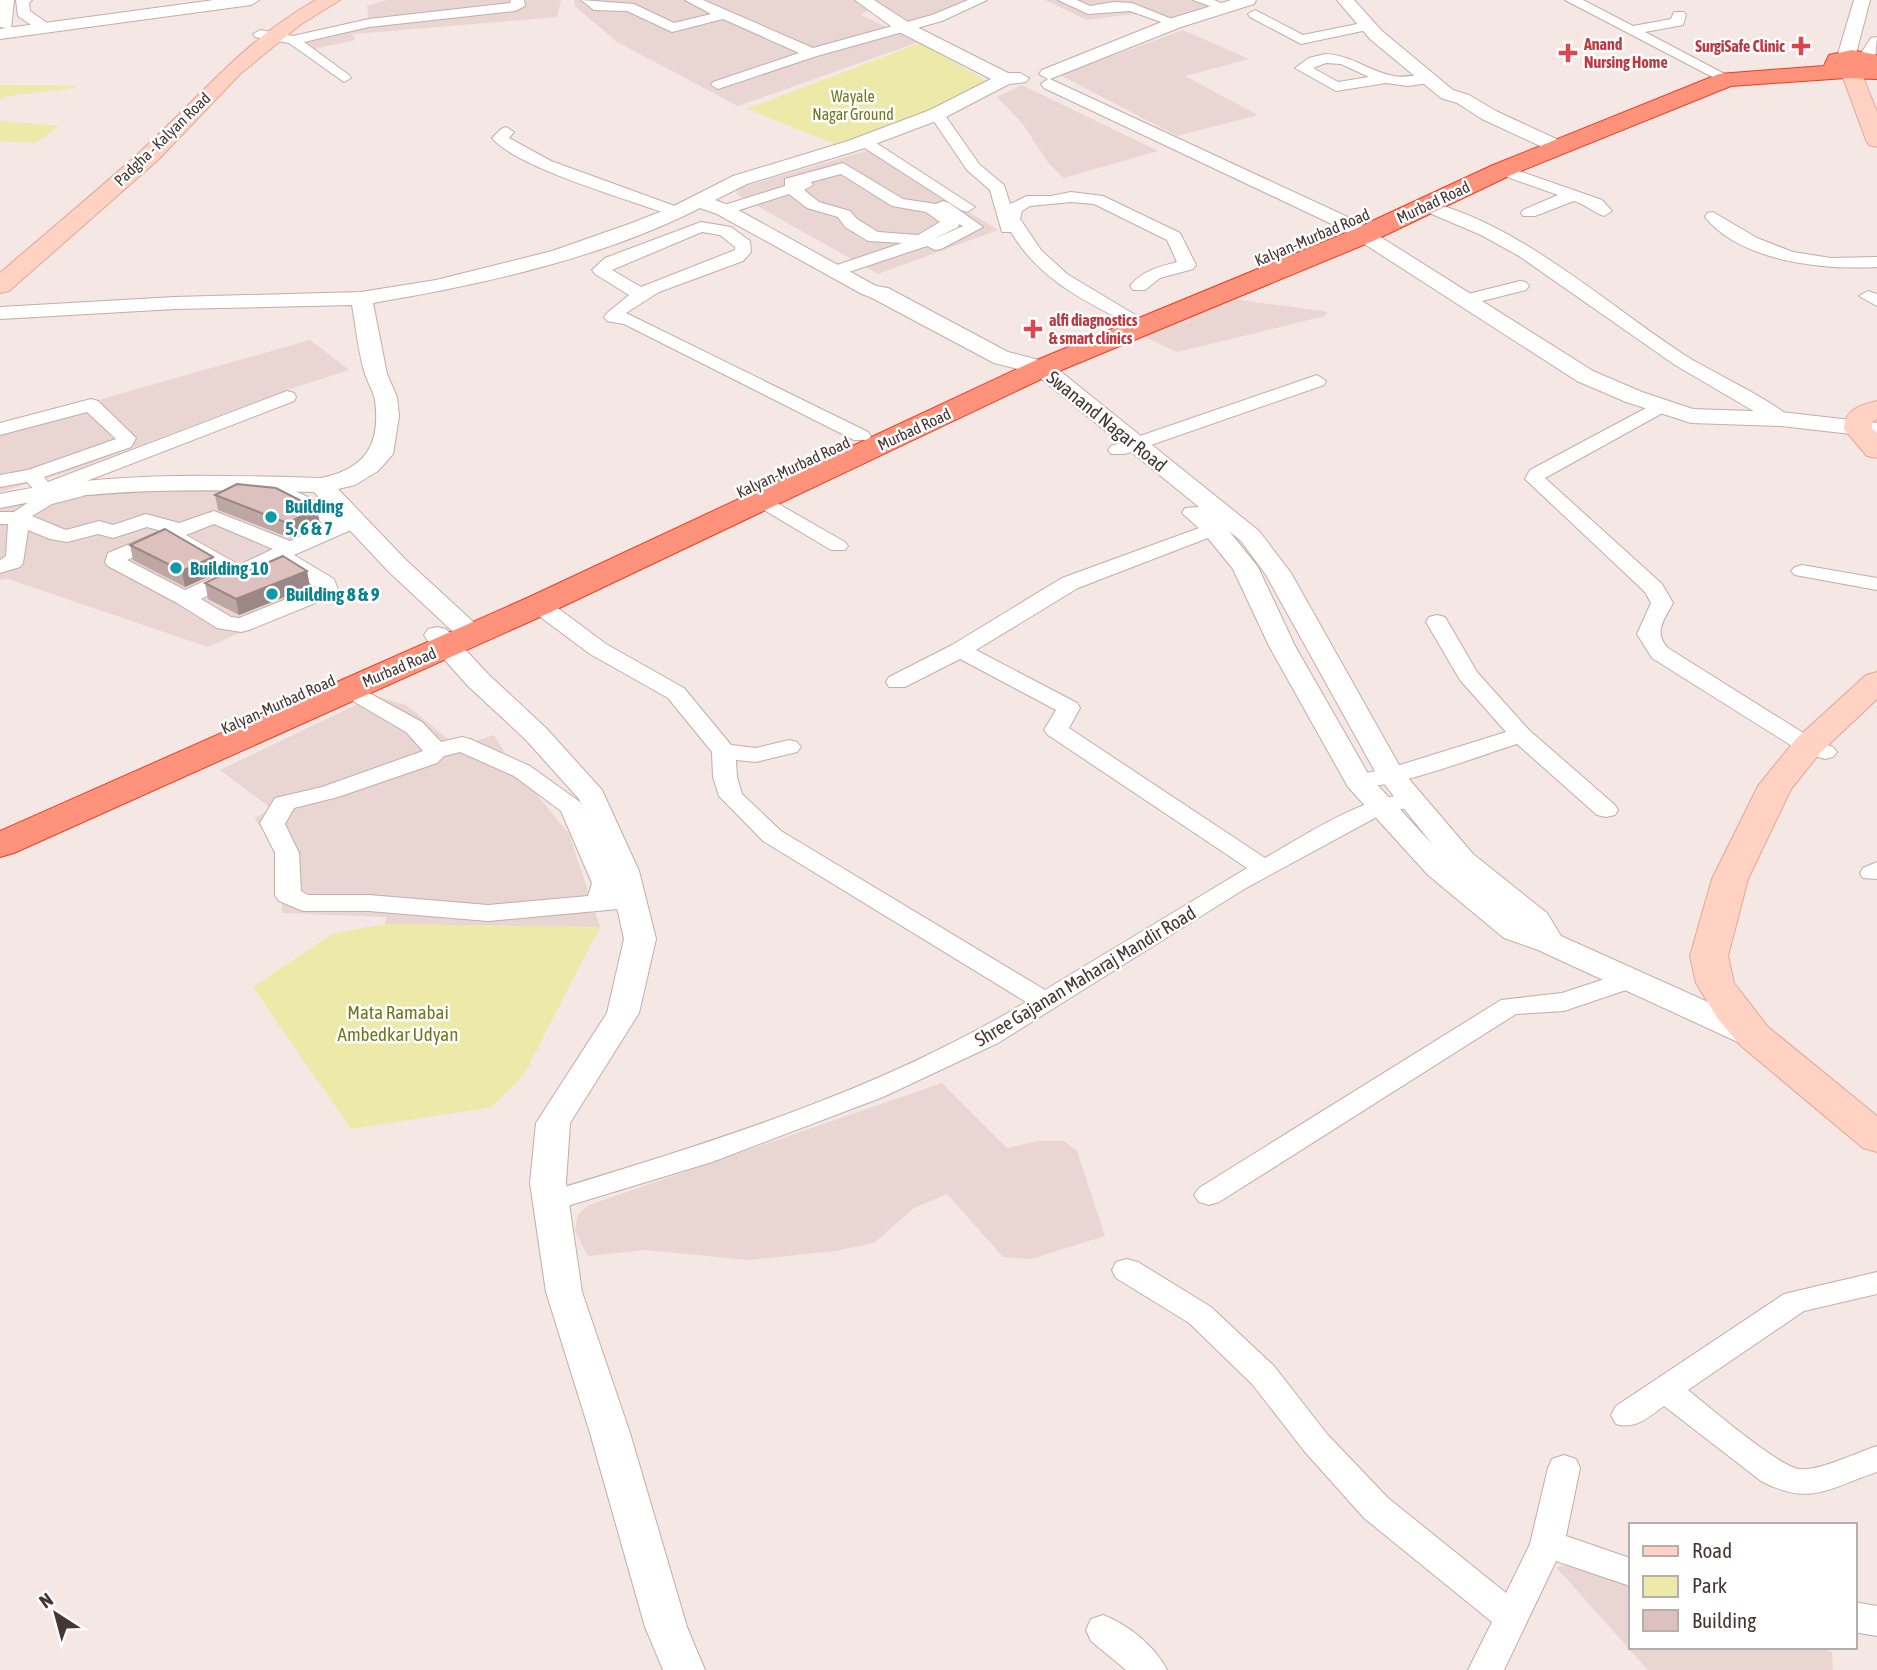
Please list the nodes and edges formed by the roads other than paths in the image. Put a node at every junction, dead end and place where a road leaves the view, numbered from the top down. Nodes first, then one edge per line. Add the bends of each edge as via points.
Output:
1 (7, 0) edge
2 (25, 0) edge
3 (203, 0) edge
4 (251, 0) edge
5 (308, 0) edge
6 (330, 0) edge
7 (498, 0) edge
8 (517, 0) edge
9 (588, 0) edge
10 (692, 0) edge
11 (863, 0) edge
12 (980, 0) edge
13 (1065, 0) edge
14 (1200, 0) edge
15 (1345, 0) edge
16 (1365, 0) edge
17 (1572, 0) edge
18 (1862, 0) edge
19 (1163, 3) dead end
20 (1223, 7) junction
21 (1252, 7) edge
22 (1088, 10) junction
23 (1141, 10) junction
24 (726, 15) junction
25 (1679, 15) dead end
26 (1104, 16) dead end
27 (97, 18) junction
28 (369, 23) junction
29 (1175, 23) junction
30 (41, 25) junction
31 (1367, 26) junction
32 (905, 28) junction
33 (2, 29) edge
34 (1632, 30) junction
35 (276, 37) junction
36 (1301, 40) junction
37 (1277, 44) dead end
38 (813, 53) junction
39 (1863, 65) edge
40 (1721, 75) junction
41 (344, 78) dead end
42 (1015, 78) junction
43 (1049, 79) junction
44 (1386, 79) dead end
45 (1430, 79) junction
46 (718, 85) dead end
47 (1463, 99) junction
48 (937, 114) junction
49 (1874, 125) edge
50 (506, 132) dead end
51 (865, 142) junction
52 (1549, 142) junction
53 (140, 153) junction
54 (1502, 170) junction
55 (791, 185) junction
56 (925, 194) dead end
57 (1573, 195) junction
58 (735, 200) junction
59 (1426, 206) junction
60 (1604, 211) dead end
61 (677, 212) junction
62 (1529, 213) dead end
63 (1713, 217) dead end
64 (985, 218) dead end
65 (1008, 229) dead end
66 (1355, 229) junction
67 (923, 242) junction
68 (1877, 262) edge
69 (0, 266) edge
70 (851, 271) junction
71 (0, 286) edge
72 (1139, 286) dead end
73 (1520, 286) dead end
74 (640, 294) junction
75 (361, 299) junction
76 (1466, 300) junction
77 (0, 313) edge
78 (1128, 316) junction
79 (1020, 366) junction
80 (1317, 381) dead end
81 (287, 397) dead end
82 (1661, 406) junction
83 (1873, 418) edge
84 (1782, 419) junction
85 (0, 429) edge
86 (854, 439) junction
87 (1127, 447) junction
88 (1877, 450) edge
89 (0, 481) edge
90 (38, 482) junction
91 (321, 485) junction
92 (761, 500) junction
93 (0, 501) edge
94 (10, 518) edge
95 (348, 524) junction
96 (1222, 524) junction
97 (173, 532) junction
98 (672, 532) junction
99 (838, 546) dead end
100 (285, 552) junction
101 (1258, 565) junction
102 (0, 567) edge
103 (1802, 571) dead end
104 (240, 573) junction
105 (1877, 584) edge
106 (185, 598) junction
107 (539, 605) junction
108 (1437, 622) dead end
109 (454, 635) junction
110 (960, 650) junction
111 (897, 682) dead end
112 (347, 688) junction
113 (1860, 707) edge
114 (1521, 735) junction
115 (789, 747) dead end
116 (1816, 749) junction
117 (436, 751) junction
118 (724, 751) junction
119 (140, 773) junction
120 (1391, 775) junction
121 (1358, 781) junction
122 (1411, 800) junction
123 (1379, 806) junction
124 (1606, 810) dead end
125 (0, 825) edge
126 (0, 845) edge
127 (1450, 864) junction
128 (1264, 868) junction
129 (615, 902) junction
130 (1714, 975) junction
131 (1629, 980) junction
132 (1671, 1000) junction
133 (1046, 1002) junction
134 (1754, 1036) junction
135 (1877, 1138) edge
136 (1209, 1195) dead end
137 (551, 1200) junction
138 (1127, 1270) dead end
139 (1877, 1283) edge
140 (1664, 1388) junction
141 (1627, 1415) dead end
142 (1877, 1459) edge
143 (1564, 1468) dead end
144 (1547, 1544) junction
145 (1629, 1572) edge
146 (1511, 1617) junction
147 (1856, 1617) edge
148 (1877, 1621) edge
149 (1102, 1630) dead end
150 (684, 1670) edge
151 (1149, 1670) edge
152 (1486, 1670) edge

1 - 33 street
2 - 30 street via 23,13
3 - 27 street
4 - 27 street
5 - 35 main road
6 - 35 main road, Padgha - Kalyan Road via 293,20
7 - 28 street via 370,12 366,14
8 - 28 street via 515,7
9 - 24 street via 599,8 629,7 672,28
10 - 24 street
11 - 32 street
12 - 32 street
13 - 22 street
14 - 20 street
15 - 31 street
16 - 47 street via 1381,23 1463,91
17 - 34 street
18 - 39 street
19 - 23 street
20 - 21 street
20 - 29 street
21 - 36 street
22 - 23 street via 1124,6
22 - 26 street
23 - 29 street
24 - 38 street
25 - 34 street via 1678,22
27 - 30 street
28 - 35 street
29 - 43 street
30 - 33 street
31 - 36 street
31 - 45 street
32 - 38 street
32 - 42 street
34 - 40 street
35 - 41 street
35 - 53 main road, Padgha - Kalyan Road
36 - 37 street
38 - 46 street
39 - 40 highway, Kalyan-Murbad Road
39 - 49 main road
40 - 52 highway, Kalyan-Murbad Road
42 - 43 street via 1034,85
42 - 48 street
43 - 66 street
44 - 45 street
45 - 47 street via 1447,94
47 - 52 street
48 - 51 street
48 - 65 street via 973,167 998,188
50 - 61 street via 500,138 509,146 545,164
51 - 58 street via 740,180
51 - 64 street
52 - 54 highway, Murbad Road
52 - 66 highway, Kalyan-Murbad Road
53 - 69 main road
53 - 71 main road, Padgha - Kalyan Road
54 - 57 street
54 - 59 highway, Murbad Road
55 - 58 street
55 - 67 street via 813,205 844,214 874,237
55 - 67 street via 844,168 898,203 931,208 952,223
56 - 70 street via 975,227
57 - 60 street
57 - 62 street
58 - 61 street
58 - 70 street
59 - 66 highway, Murbad Road
59 - 84 street via 1525,252 1681,361
61 - 75 street via 559,255 436,286
63 - 68 street via 1738,237 1769,251 1810,261
66 - 76 street
66 - 78 highway, Kalyan-Murbad Road
66 - 79 highway, Murbad Road
67 - 70 street
70 - 79 street, Swanand Nagar Road via 883,285 880,293
72 - 78 street via 1154,274 1187,265 1174,237 1091,197 1027,201 1014,208 1012,219 1039,260 1076,290
73 - 76 street
74 - 74 street via 737,257 744,245 725,231 701,227 601,270
74 - 86 street via 613,317 619,325 689,355
75 - 77 street
75 - 91 street via 376,374 386,397 381,454 346,480
76 - 82 street via 1585,376
78 - 79 highway, Kalyan-Murbad Road
79 - 86 highway, Kalyan-Murbad Road
79 - 87 street, Swanand Nagar Road
79 - 92 highway, Murbad Road
80 - 87 street
81 - 90 street
82 - 84 street via 1691,416
82 - 116 street via 1537,474 1535,480 1654,589 1661,603 1647,634 1654,648
83 - 84 street
83 - 88 main road
85 - 90 street via 91,405 126,438 124,443
86 - 98 highway, Kalyan-Murbad Road
87 - 96 street, Swanand Nagar Road
89 - 90 street
90 - 91 street
90 - 93 street
91 - 95 street
92 - 98 highway, Murbad Road
92 - 99 street
94 - 95 street via 58,494 251,490 307,502
94 - 97 street via 67,536 99,527 113,532 146,520
94 - 102 street via 16,556 13,563
95 - 100 street
95 - 109 street via 371,540
96 - 101 street, Swanand Nagar Road via 1250,536
96 - 110 street via 1070,583
97 - 100 street via 214,517
97 - 104 street
97 - 106 street via 114,557 115,562
98 - 107 highway, Murbad Road
98 - 109 highway, Kalyan-Murbad Road
100 - 104 street
100 - 106 street via 326,584 327,590 241,625 225,622
101 - 120 street, Swanand Nagar Road
101 - 121 street, Swanand Nagar Road via 1282,646
103 - 105 street
104 - 106 street
107 - 109 highway, Murbad Road
107 - 118 street via 598,649 676,693
108 - 114 street via 1468,675
109 - 112 highway, Murbad Road
109 - 119 highway, Kalyan-Murbad Road
109 - 129 street via 592,796 624,871
110 - 111 street
110 - 128 street via 1069,708 1056,730
112 - 117 street via 414,727
112 - 119 highway, Murbad Road
113 - 116 main road
114 - 120 street
114 - 124 street
115 - 118 street via 756,755
116 - 130 main road via 1784,788 1746,880 1724,961
117 - 129 street via 462,744 522,771 572,807
117 - 129 street via 429,758 355,784 284,803 272,823 287,853 288,895 303,903 369,903 488,913
118 - 133 street via 731,796 772,836
119 - 125 highway, Kalyan-Murbad Road
119 - 126 highway, Murbad Road
120 - 121 street
120 - 122 street, Swanand Nagar Road
121 - 123 street, Swanand Nagar Road
122 - 123 street, Shree Gajanan Maharaj Mandir Road
122 - 127 street, Swanand Nagar Road
123 - 127 street, Swanand Nagar Road
123 - 128 street, Shree Gajanan Maharaj Mandir Road
127 - 131 street, Swanand Nagar Road via 1498,902 1536,920 1549,943
128 - 133 street, Shree Gajanan Maharaj Mandir Road
129 - 137 street via 639,939 623,1013 553,1123
130 - 132 street
130 - 134 main road via 1732,1010
131 - 132 street, Swanand Nagar Road
131 - 136 street via 1564,1002 1510,1006
132 - 134 street, Swanand Nagar Road
133 - 137 street, Shree Gajanan Maharaj Mandir Road via 988,1037 873,1090 702,1155
134 - 135 main road, Swanand Nagar Road
137 - 150 street via 564,1292 666,1628
138 - 146 street via 1200,1315 1263,1375 1316,1443 1376,1508
139 - 140 street via 1795,1302
140 - 141 street
140 - 142 street via 1752,1457 1798,1484
143 - 144 street
144 - 145 street
144 - 146 street
146 - 152 street
147 - 148 street
149 - 151 street

